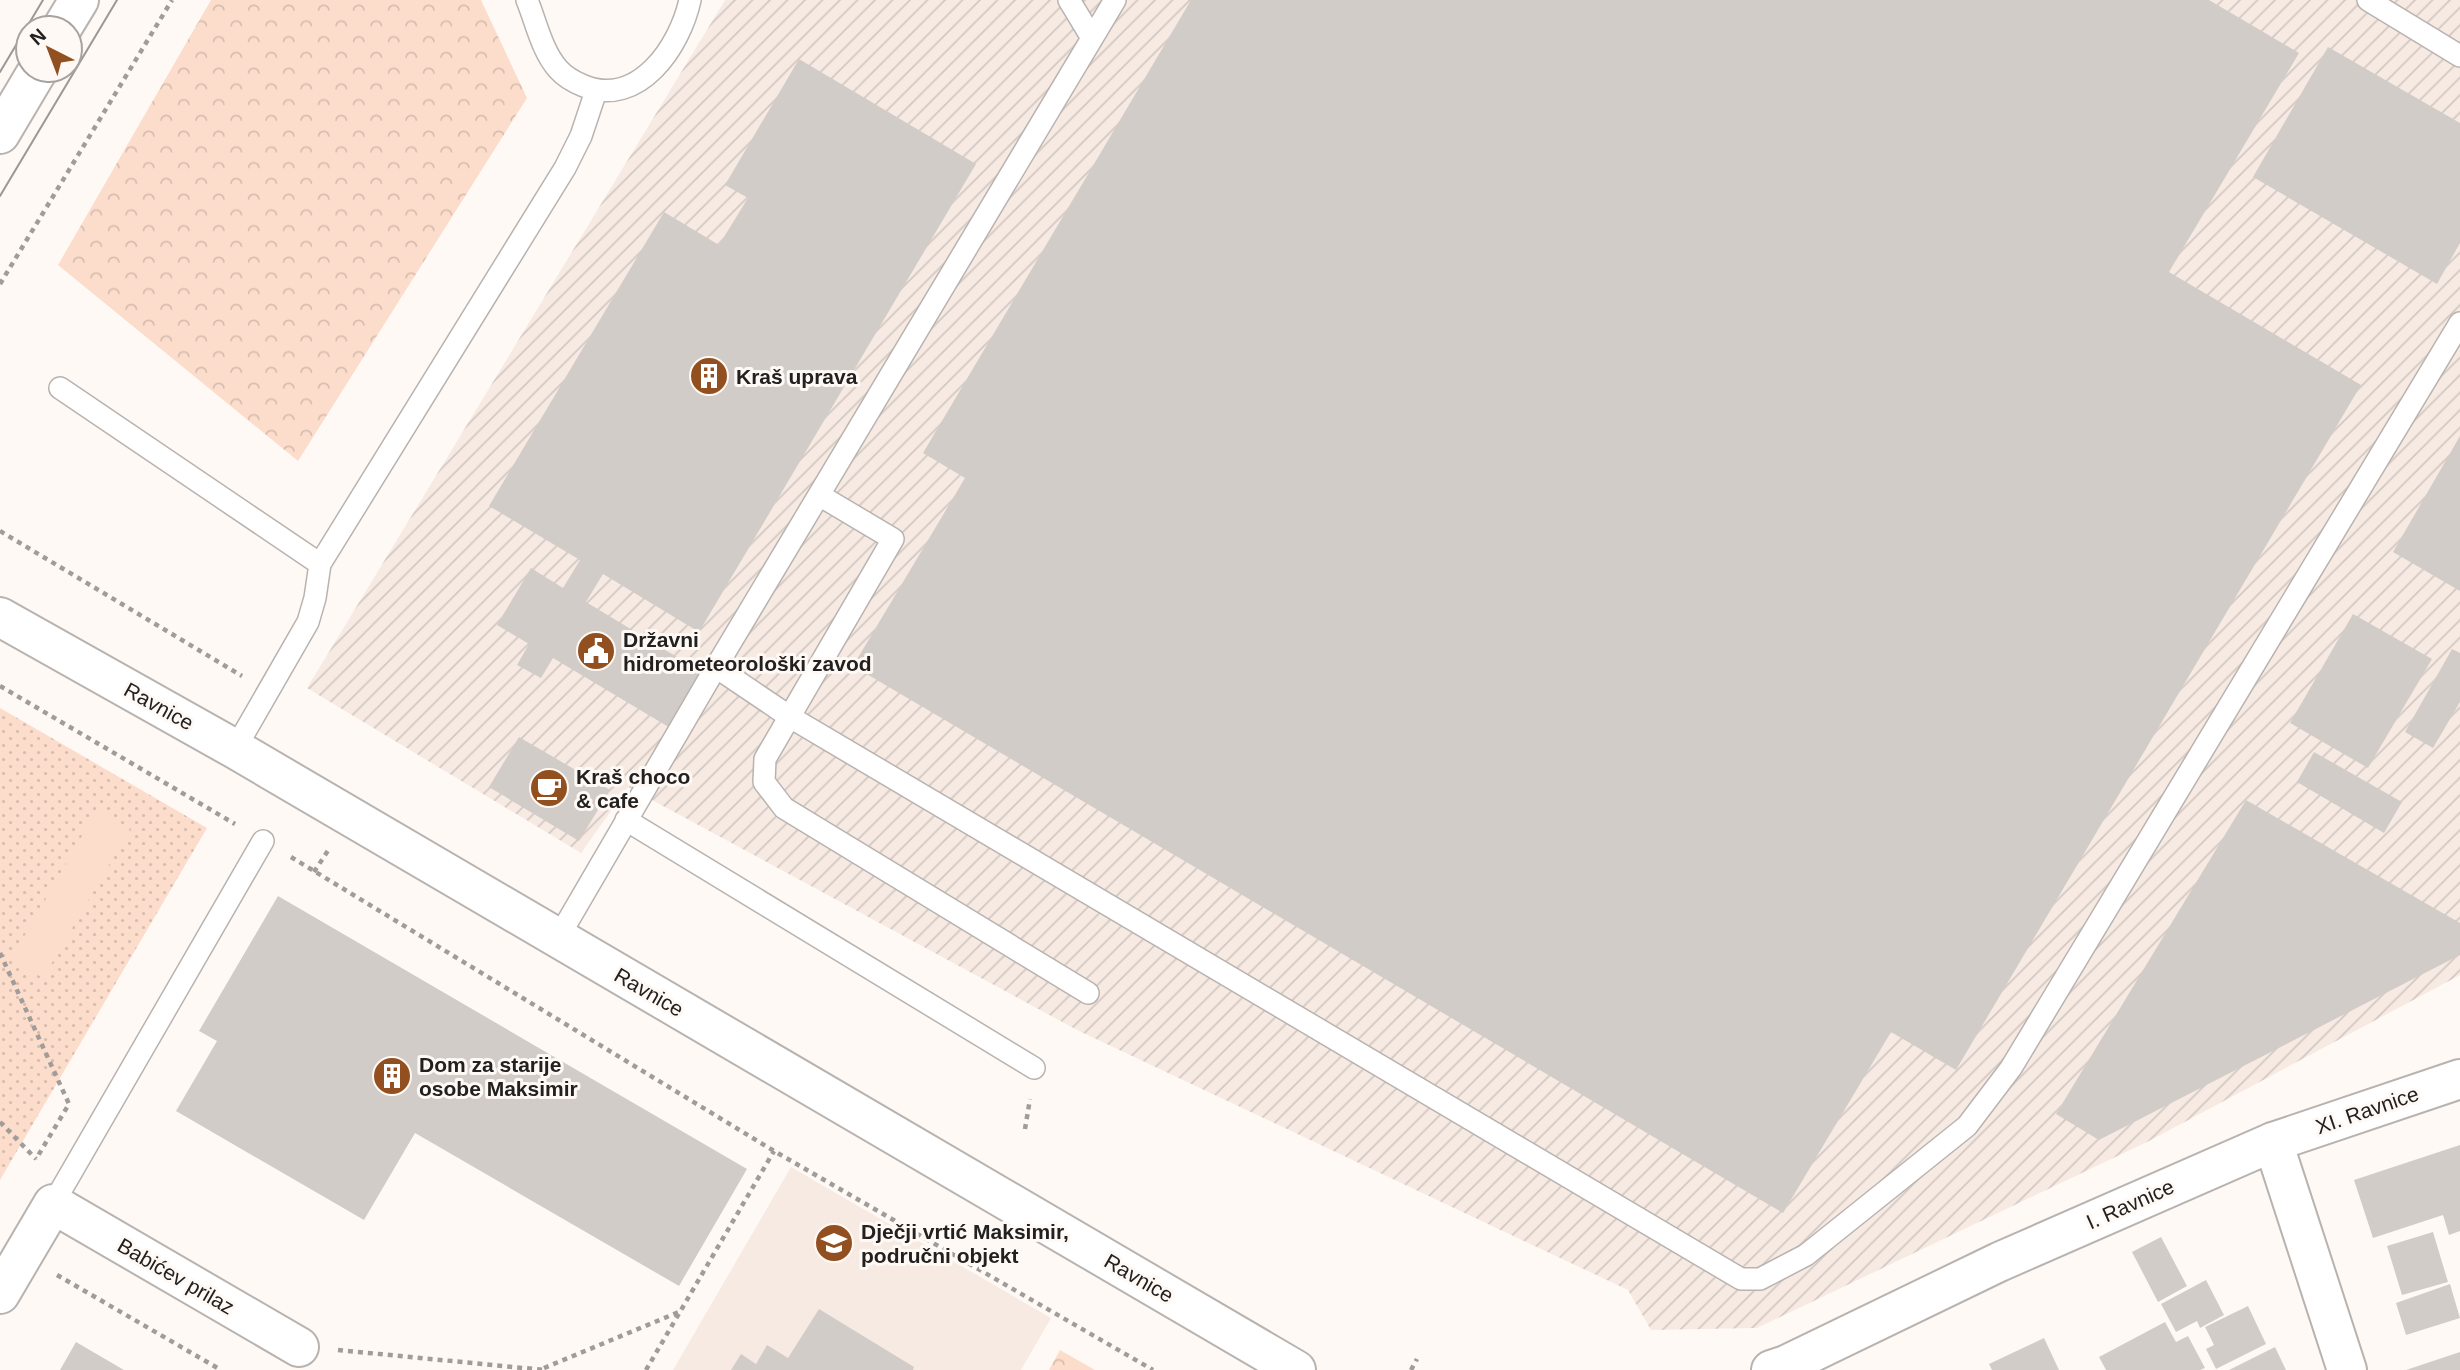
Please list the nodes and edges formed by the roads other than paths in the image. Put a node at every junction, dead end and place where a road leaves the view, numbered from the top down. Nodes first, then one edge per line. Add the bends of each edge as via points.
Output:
1 (527, 0) edge
2 (690, 0) edge
3 (1069, 0) edge
4 (1115, 0) edge
5 (2368, 0) edge
6 (1092, 38) junction
7 (2460, 56) edge
8 (30, 84) edge
9 (596, 91) junction
10 (0, 134) edge
11 (2460, 323) edge
12 (60, 388) dead end
13 (819, 495) junction
14 (320, 564) junction
15 (0, 617) edge
16 (716, 667) junction
17 (790, 716) junction
18 (235, 749) junction
19 (626, 820) junction
20 (263, 841) road end
21 (558, 939) junction
22 (1088, 993) dead end
23 (1034, 1068) dead end
24 (2460, 1079) edge
25 (2273, 1142) junction
26 (53, 1204) junction
27 (0, 1294) edge
28 (299, 1347) road end
29 (1296, 1370) edge
30 (1771, 1370) edge
31 (2347, 1370) edge

1 - 9 lane via 557,68
2 - 9 lane via 679,34 655,69 617,90
3 - 6 lane
4 - 6 lane
5 - 7 lane
6 - 13 lane
8 - 10 street
9 - 14 lane via 582,136 565,168
11 - 17 lane via 2011,1068 1967,1126 1806,1255 1760,1279 1741,1279
12 - 14 lane
13 - 16 lane
13 - 17 lane via 893,539
14 - 18 lane via 308,622
15 - 18 street, Ravnice
16 - 17 lane
16 - 19 lane
17 - 22 lane via 765,759 764,782 784,808
18 - 21 street, Ravnice
19 - 21 lane
19 - 23 lane
20 - 26 lane
21 - 29 street, Ravnice
24 - 25 street, XI. Ravnice
25 - 30 street, I. Ravnice via 2070,1230
25 - 31 street
26 - 27 street
26 - 28 street, Babićev prilaz

